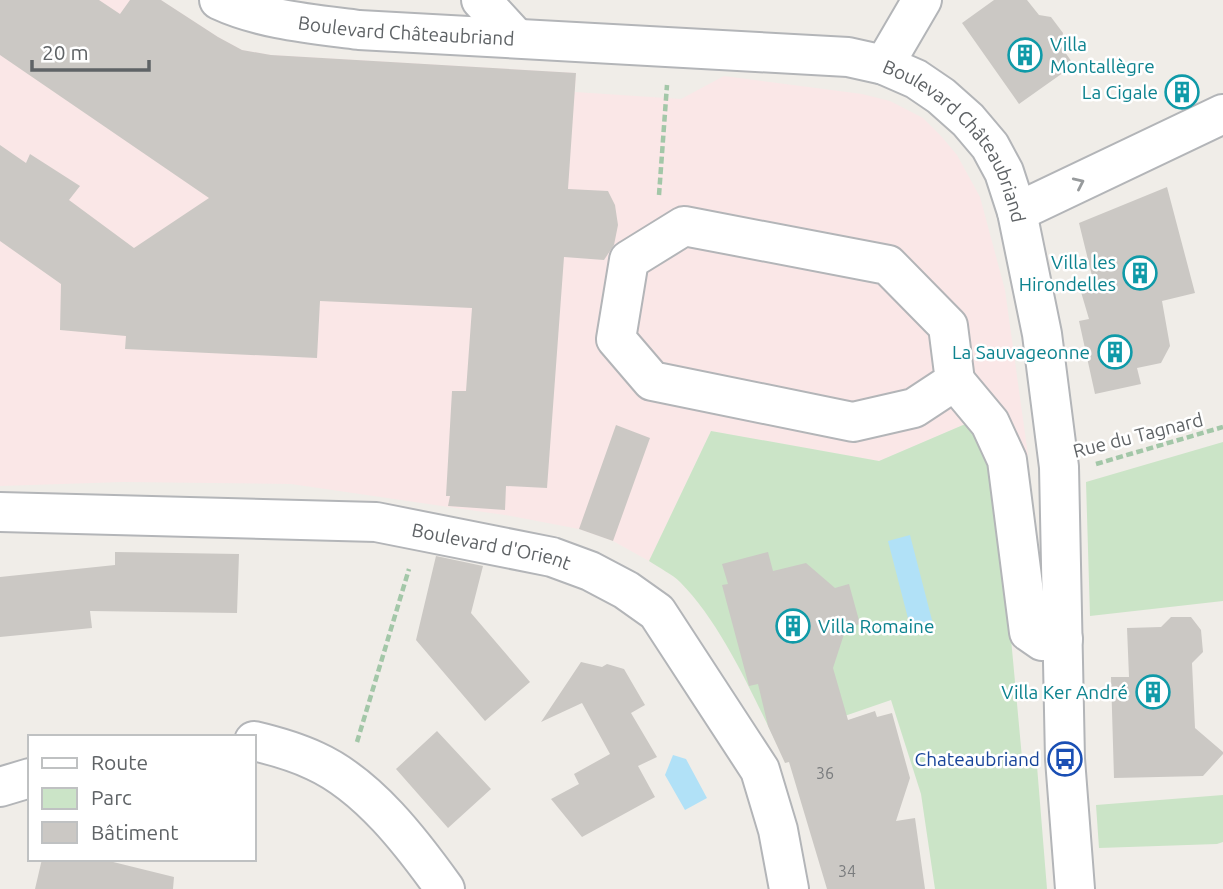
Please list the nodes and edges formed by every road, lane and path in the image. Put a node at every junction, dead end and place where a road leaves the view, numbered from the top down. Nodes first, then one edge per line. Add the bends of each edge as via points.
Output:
1 (219, 0) edge
2 (481, 0) edge
3 (922, 0) edge
4 (516, 38) junction
5 (884, 65) junction
6 (667, 99) dead end
7 (1223, 114) edge
8 (658, 205) dead end
9 (1017, 212) junction
10 (955, 381) junction
11 (1223, 427) edge
12 (1059, 467) junction
13 (0, 512) edge
14 (421, 529) junction
15 (1063, 639) junction
16 (256, 741) edge
17 (346, 779) junction
18 (28, 780) edge
19 (0, 787) edge
20 (445, 889) edge
21 (789, 889) edge
22 (1075, 889) edge

1 - 4 street, Boulevard Châteaubriand via 266,15 348,28
2 - 4 street
3 - 5 street
4 - 5 street, Boulevard Châteaubriand via 810,53
5 - 9 street, Boulevard Châteaubriand via 916,79 968,120 1004,172
6 - 8 path
9 -> 7 street
9 - 12 street, Boulevard Châteaubriand via 1042,334
10 - 10 street via 948,326 888,265 684,226 629,260 616,339 652,381 853,422 914,408
10 - 15 street via 990,423 1007,460 1028,632 1042,641
11 - 12 path, Rue du Tagnard via 1082,468
12 - 15 street, Boulevard Châteaubriand
13 - 14 street, Boulevard d'Orient via 376,522
14 - 17 path
14 - 21 street, Boulevard d'Orient via 552,557 590,571 657,612 760,770
15 - 22 street, Boulevard Châteaubriand
16 - 17 street via 318,762
17 - 20 street via 385,813
18 - 19 street

